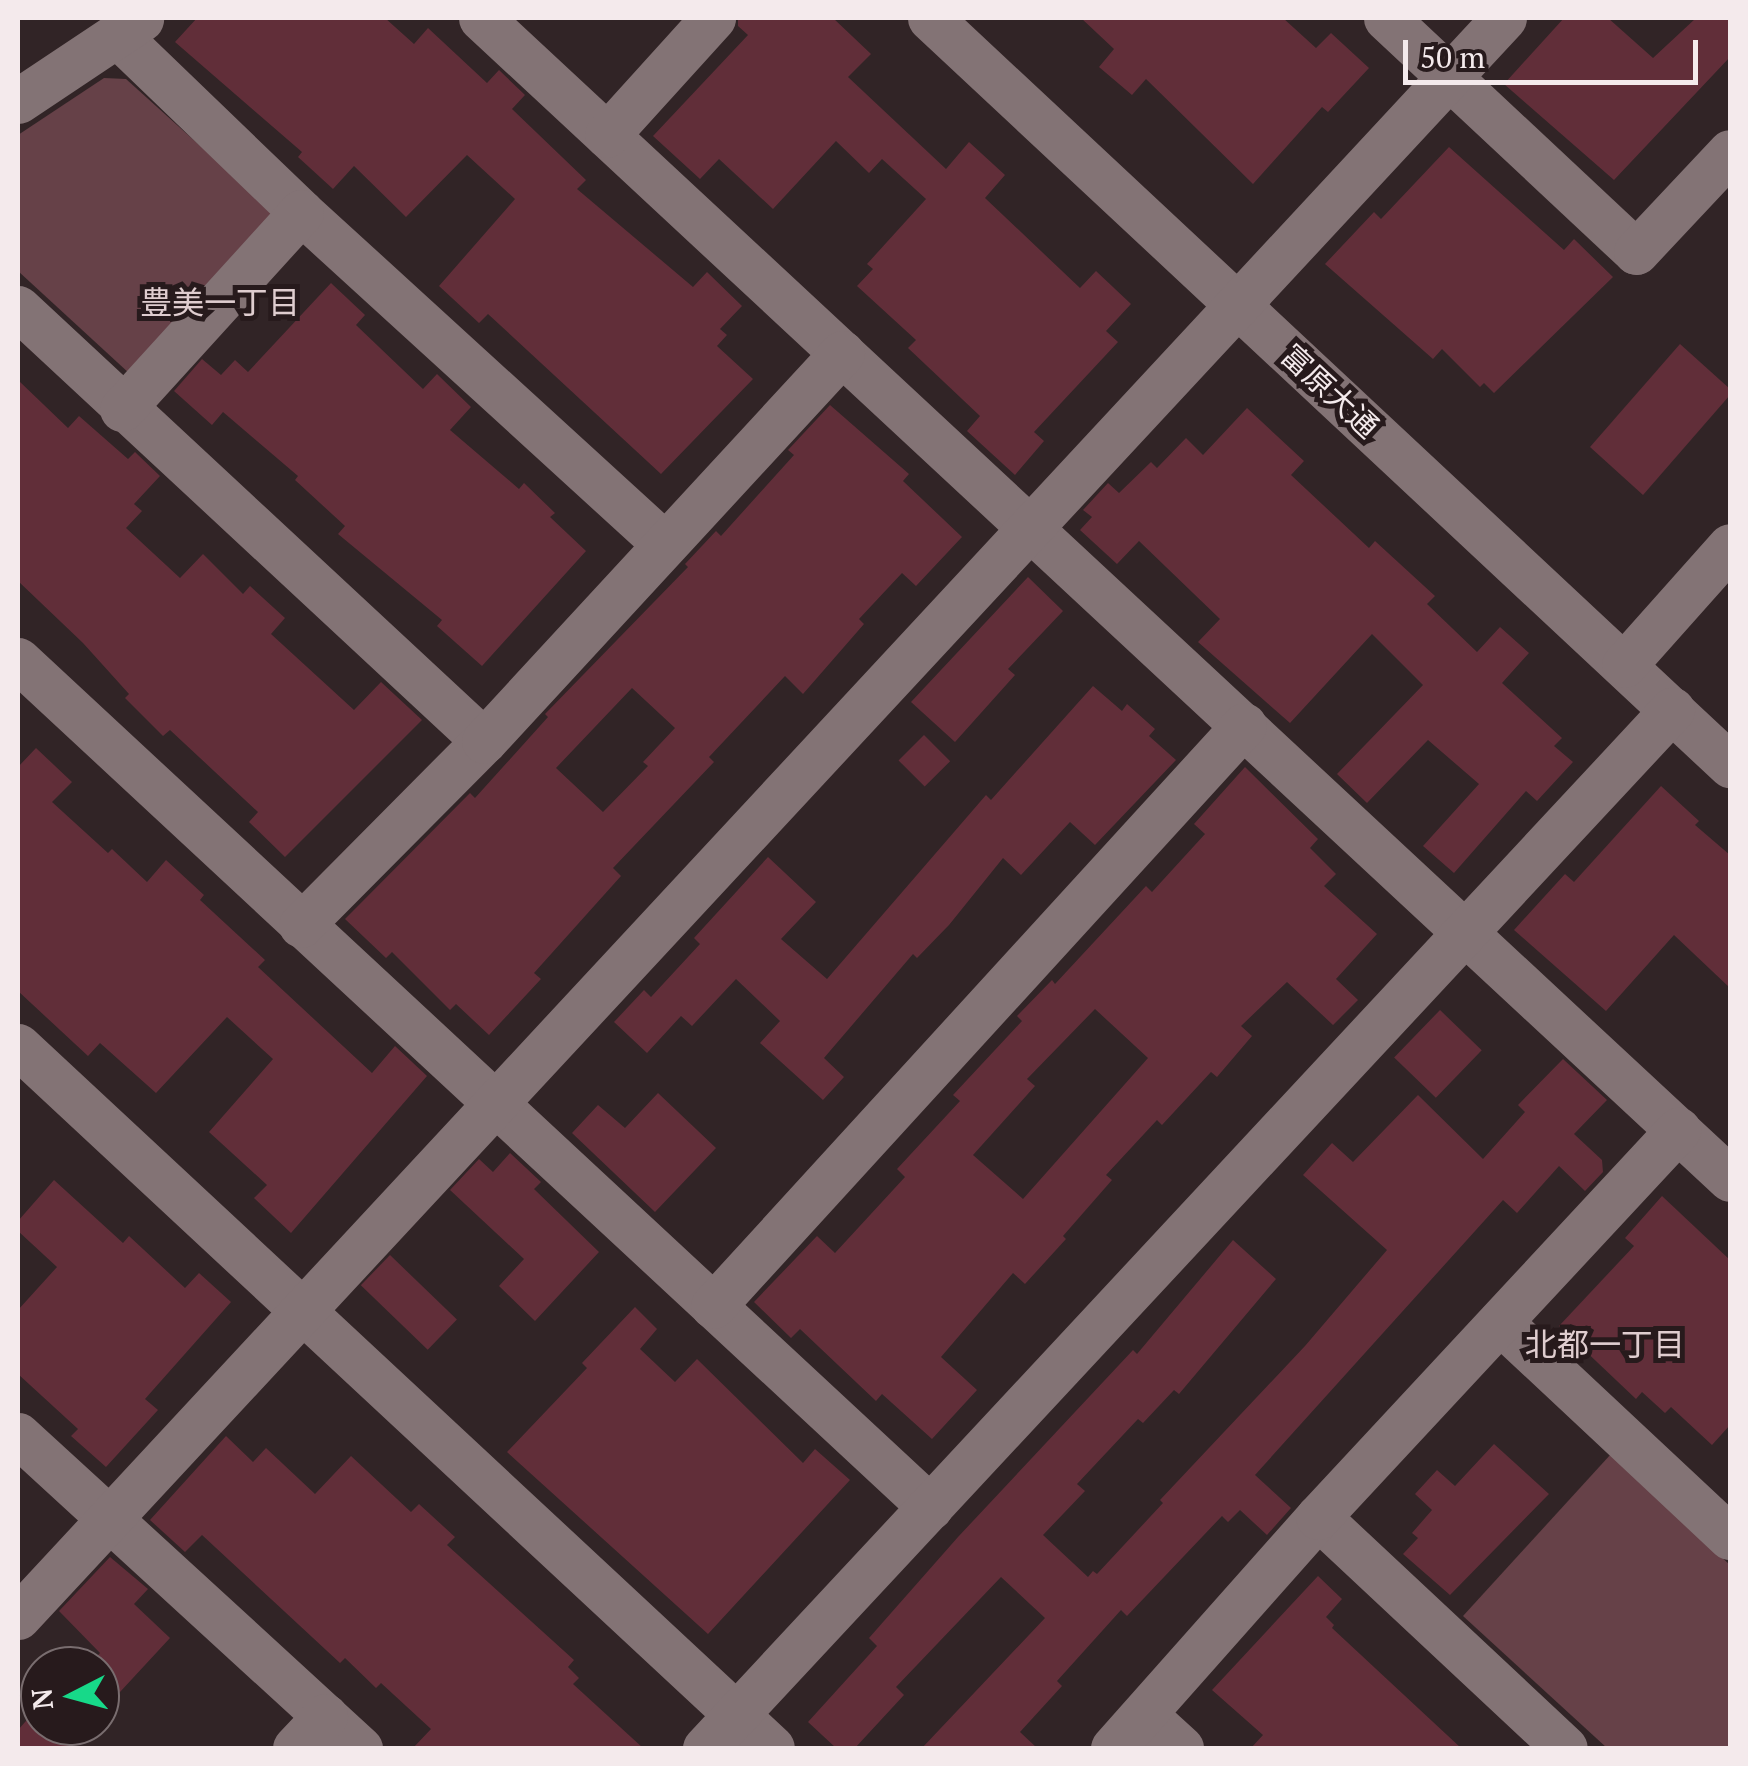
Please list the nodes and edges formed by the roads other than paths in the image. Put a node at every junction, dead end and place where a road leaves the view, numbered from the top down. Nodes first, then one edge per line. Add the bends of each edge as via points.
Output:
1 (481, 18) edge
2 (714, 18) edge
3 (930, 18) edge
4 (1386, 18) edge
5 (1504, 18) edge
6 (130, 26) edge
7 (1449, 76) junction
8 (18, 101) edge
9 (607, 136) junction
10 (1730, 152) edge
11 (302, 212) junction
12 (1239, 305) junction
13 (18, 308) edge
14 (842, 353) junction
15 (122, 409) junction
16 (1030, 529) junction
17 (662, 542) junction
18 (1730, 546) edge
19 (18, 660) edge
20 (1624, 665) junction
21 (1672, 710) junction
22 (1244, 725) junction
23 (484, 741) junction
24 (1730, 765) edge
25 (301, 925) junction
26 (1466, 933) junction
27 (18, 1046) edge
28 (493, 1104) junction
29 (1678, 1130) junction
30 (1730, 1180) edge
31 (712, 1306) junction
32 (301, 1309) junction
33 (1500, 1322) junction
34 (18, 1435) edge
35 (930, 1507) junction
36 (1318, 1517) junction
37 (108, 1519) junction
38 (1730, 1537) edge
39 (18, 1617) edge
40 (736, 1715) junction
41 (1145, 1715) junction
42 (325, 1716) junction
43 (294, 1748) edge
44 (360, 1748) edge
45 (705, 1748) edge
46 (772, 1748) edge
47 (1114, 1748) edge
48 (1181, 1748) edge
49 (1565, 1748) edge

1 - 9 street
2 - 9 street
3 - 12 street, 富原大通
4 - 7 street
5 - 7 street
6 - 8 street
6 - 11 street
7 - 10 street via 1636,252
7 - 12 street
9 - 14 street
11 - 15 street
11 - 17 street
12 - 16 street
12 - 20 street, 富原大通
13 - 15 street
14 - 16 street
14 - 17 street
15 - 23 street
16 - 22 street
16 - 28 street
17 - 23 street
18 - 20 street
19 - 25 street
20 - 21 street, 富原大通
21 - 24 street, 富原大通
21 - 26 street
22 - 26 street
22 - 31 street
23 - 25 street
25 - 28 street
26 - 29 street
26 - 35 street
27 - 32 street
28 - 31 street
28 - 32 street
29 - 30 street
29 - 33 street
31 - 35 street
32 - 37 street
32 - 40 street
33 - 36 street
33 - 38 street
34 - 37 street
35 - 40 street
36 - 41 street
36 - 49 street
37 - 39 street
37 - 42 street
40 - 45 street
40 - 46 street
41 - 47 street
41 - 48 street
42 - 43 street
42 - 44 street

